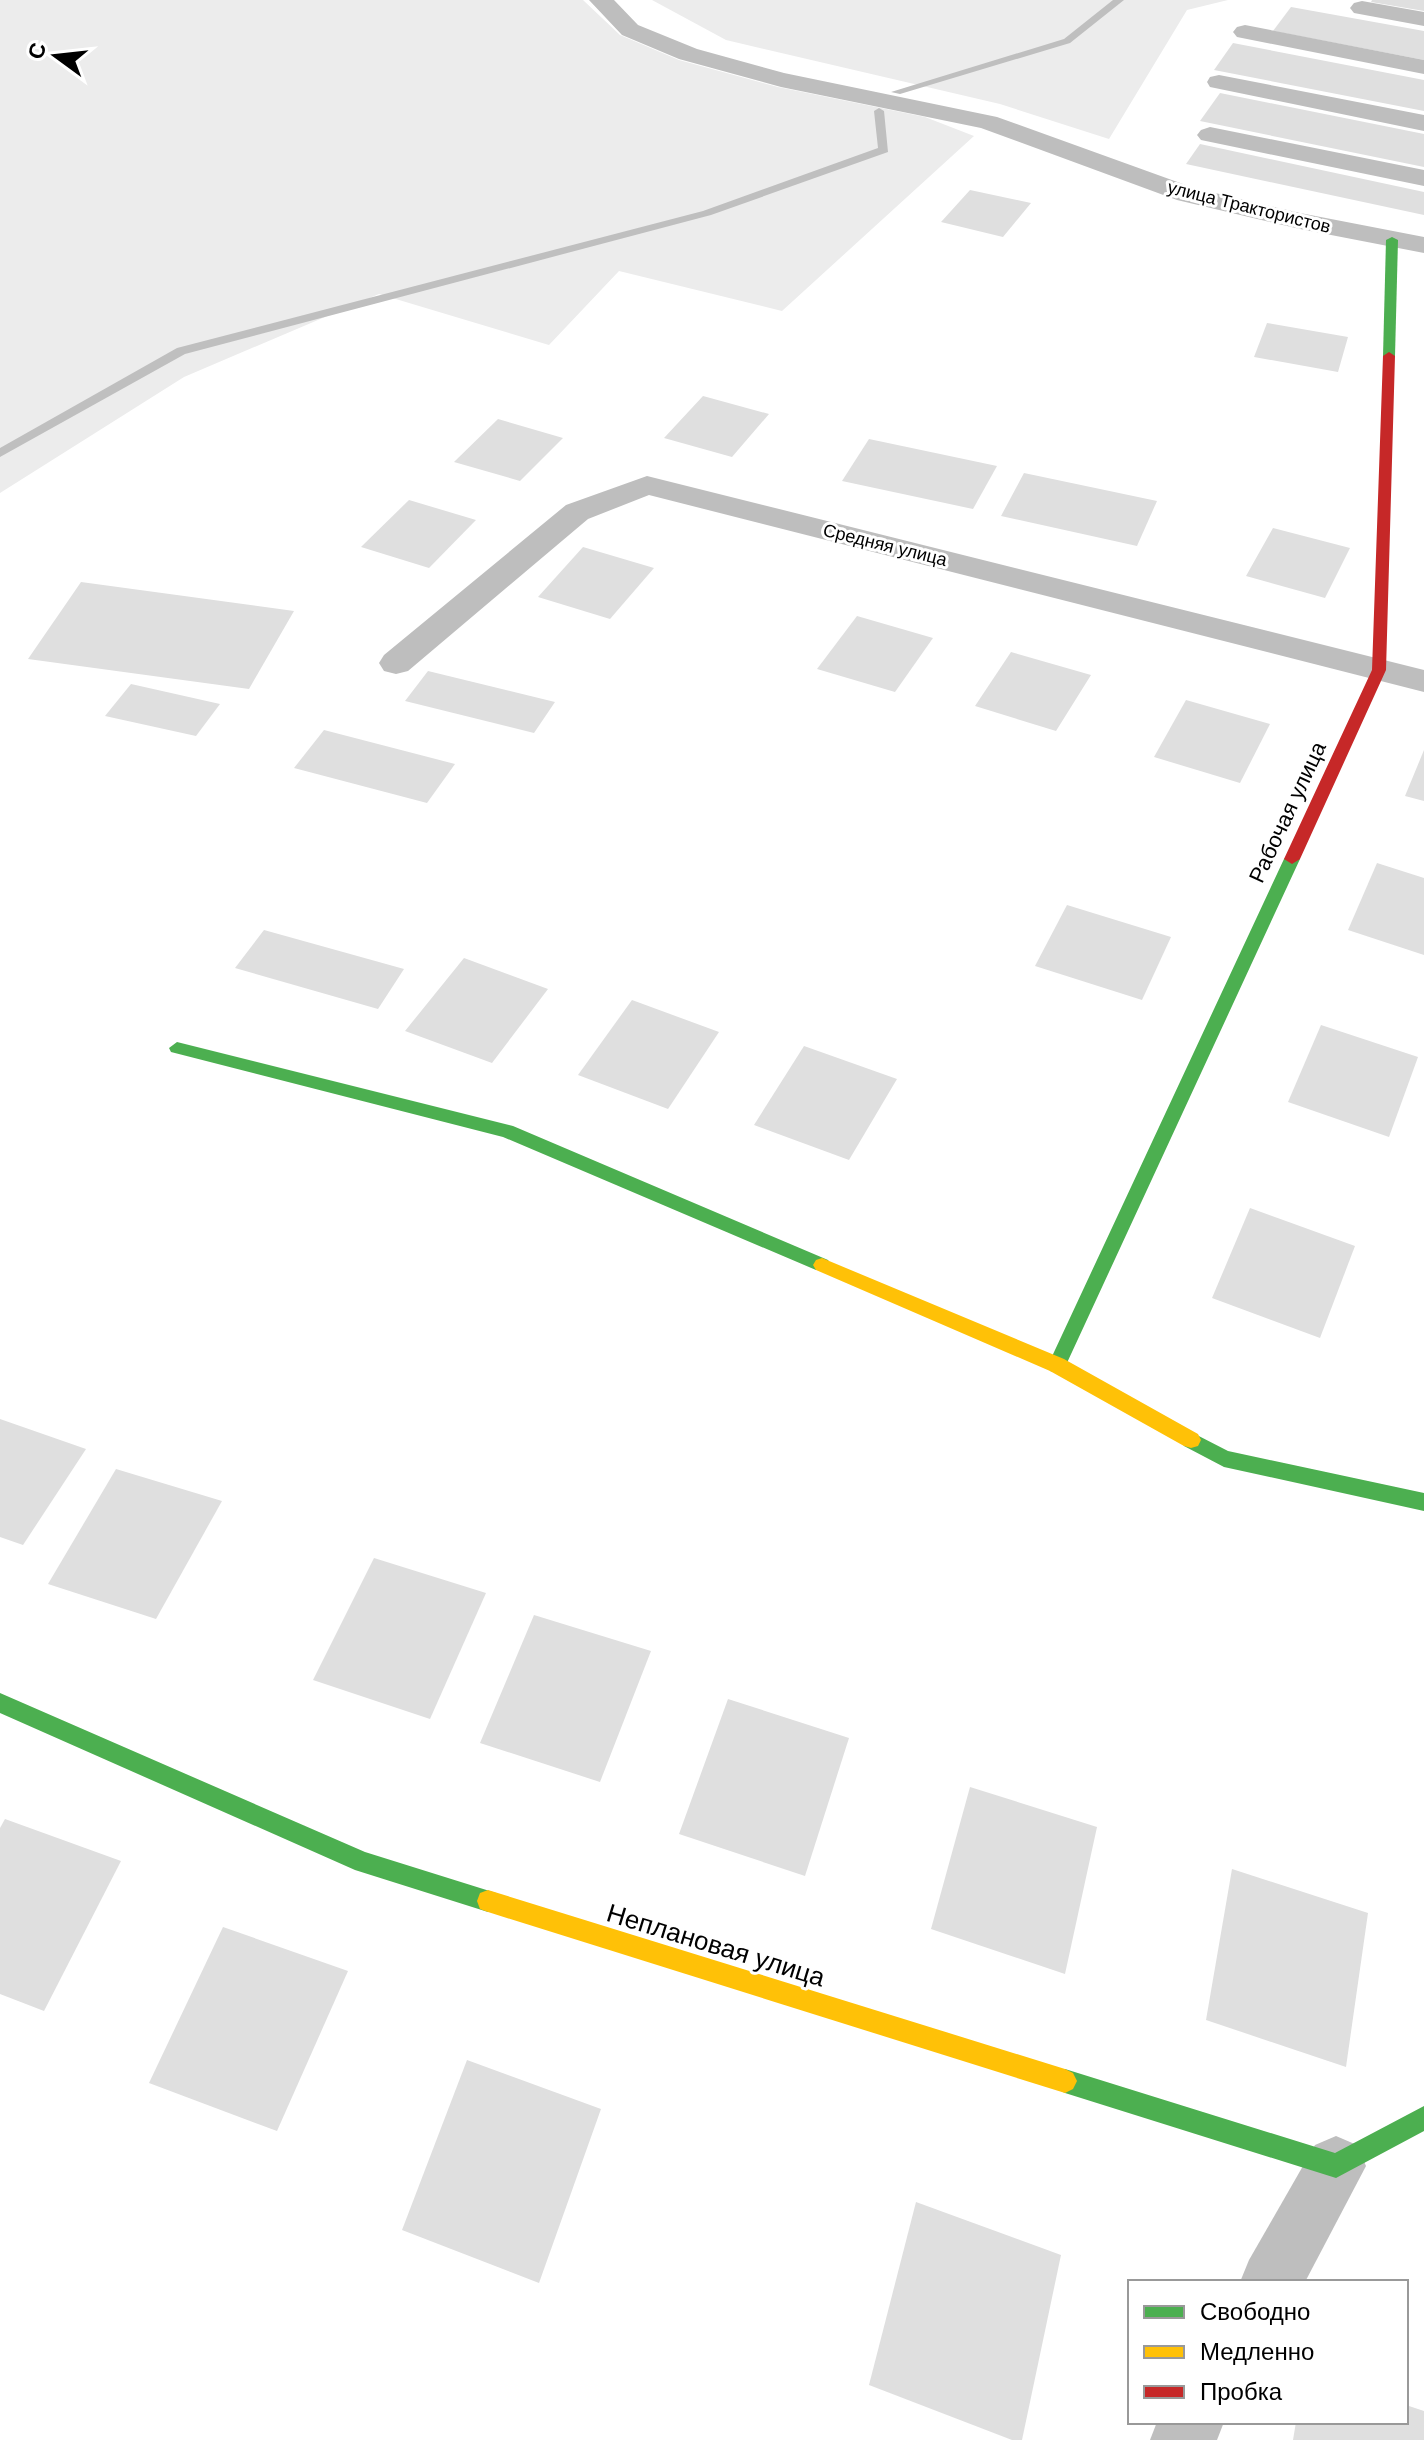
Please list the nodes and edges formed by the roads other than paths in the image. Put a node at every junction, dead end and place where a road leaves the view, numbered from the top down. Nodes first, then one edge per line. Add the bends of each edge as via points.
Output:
1 (601, 0) edge
2 (1362, 8) dead end
3 (1424, 19) edge
4 (1245, 32) dead end
5 (1424, 67) edge
6 (1219, 82) dead end
7 (1424, 123) edge
8 (1210, 135) dead end
9 (1424, 178) edge
10 (1392, 240) junction
11 (1424, 245) edge
12 (396, 663) dead end
13 (1379, 670) junction
14 (1424, 681) edge
15 (177, 1048) dead end
16 (1057, 1365) junction
17 (1424, 1502) edge
18 (0, 1703) edge
19 (1424, 2118) edge
20 (1336, 2166) junction
21 (1272, 2280) edge

1 - 10 street, улица Трактористов via 630,30 688,54 781,80 988,122 1186,194
2 - 3 street
4 - 5 street
6 - 7 street
8 - 9 street
10 - 11 street, улица Трактористов
10 - 13 street, Рабочая улица
12 - 13 street, Средняя улица via 577,512 647,485
13 - 14 street, Средняя улица
13 - 16 street, Рабочая улица
15 - 16 street via 507,1131
16 - 17 street via 1224,1459
18 - 20 street, Неплановая улица via 363,1862
19 - 20 street
20 - 21 street

